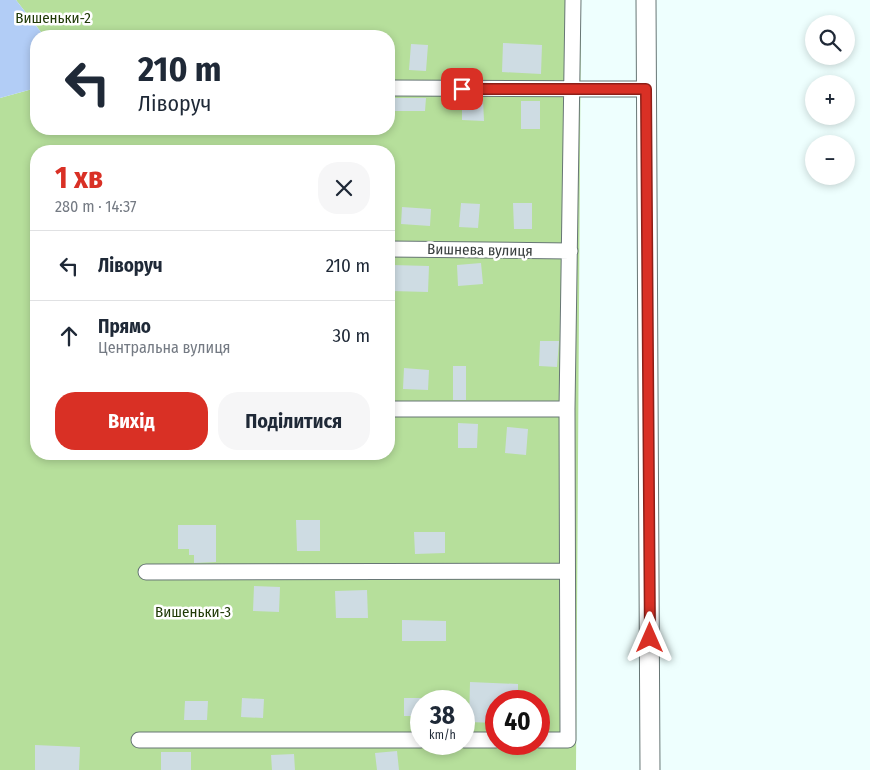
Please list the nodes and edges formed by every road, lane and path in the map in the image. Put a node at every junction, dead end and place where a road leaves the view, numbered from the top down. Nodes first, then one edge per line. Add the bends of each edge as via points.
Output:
1 (573, 0) edge
2 (646, 0) edge
3 (395, 88) edge
4 (646, 89) junction
5 (572, 90) junction
6 (395, 248) edge
7 (570, 251) junction
8 (395, 409) edge
9 (567, 409) junction
10 (146, 572) dead end
11 (567, 572) junction
12 (139, 740) dead end
13 (410, 740) edge
14 (550, 740) edge
15 (650, 770) edge

1 - 5 street
2 - 4 street
3 - 5 street
4 - 5 street
4 - 15 street
5 - 7 street
6 - 7 street, Вишнева вулиця
7 - 9 street
8 - 9 street
9 - 11 street
10 - 11 street
11 - 14 street via 568,740
12 - 13 street

